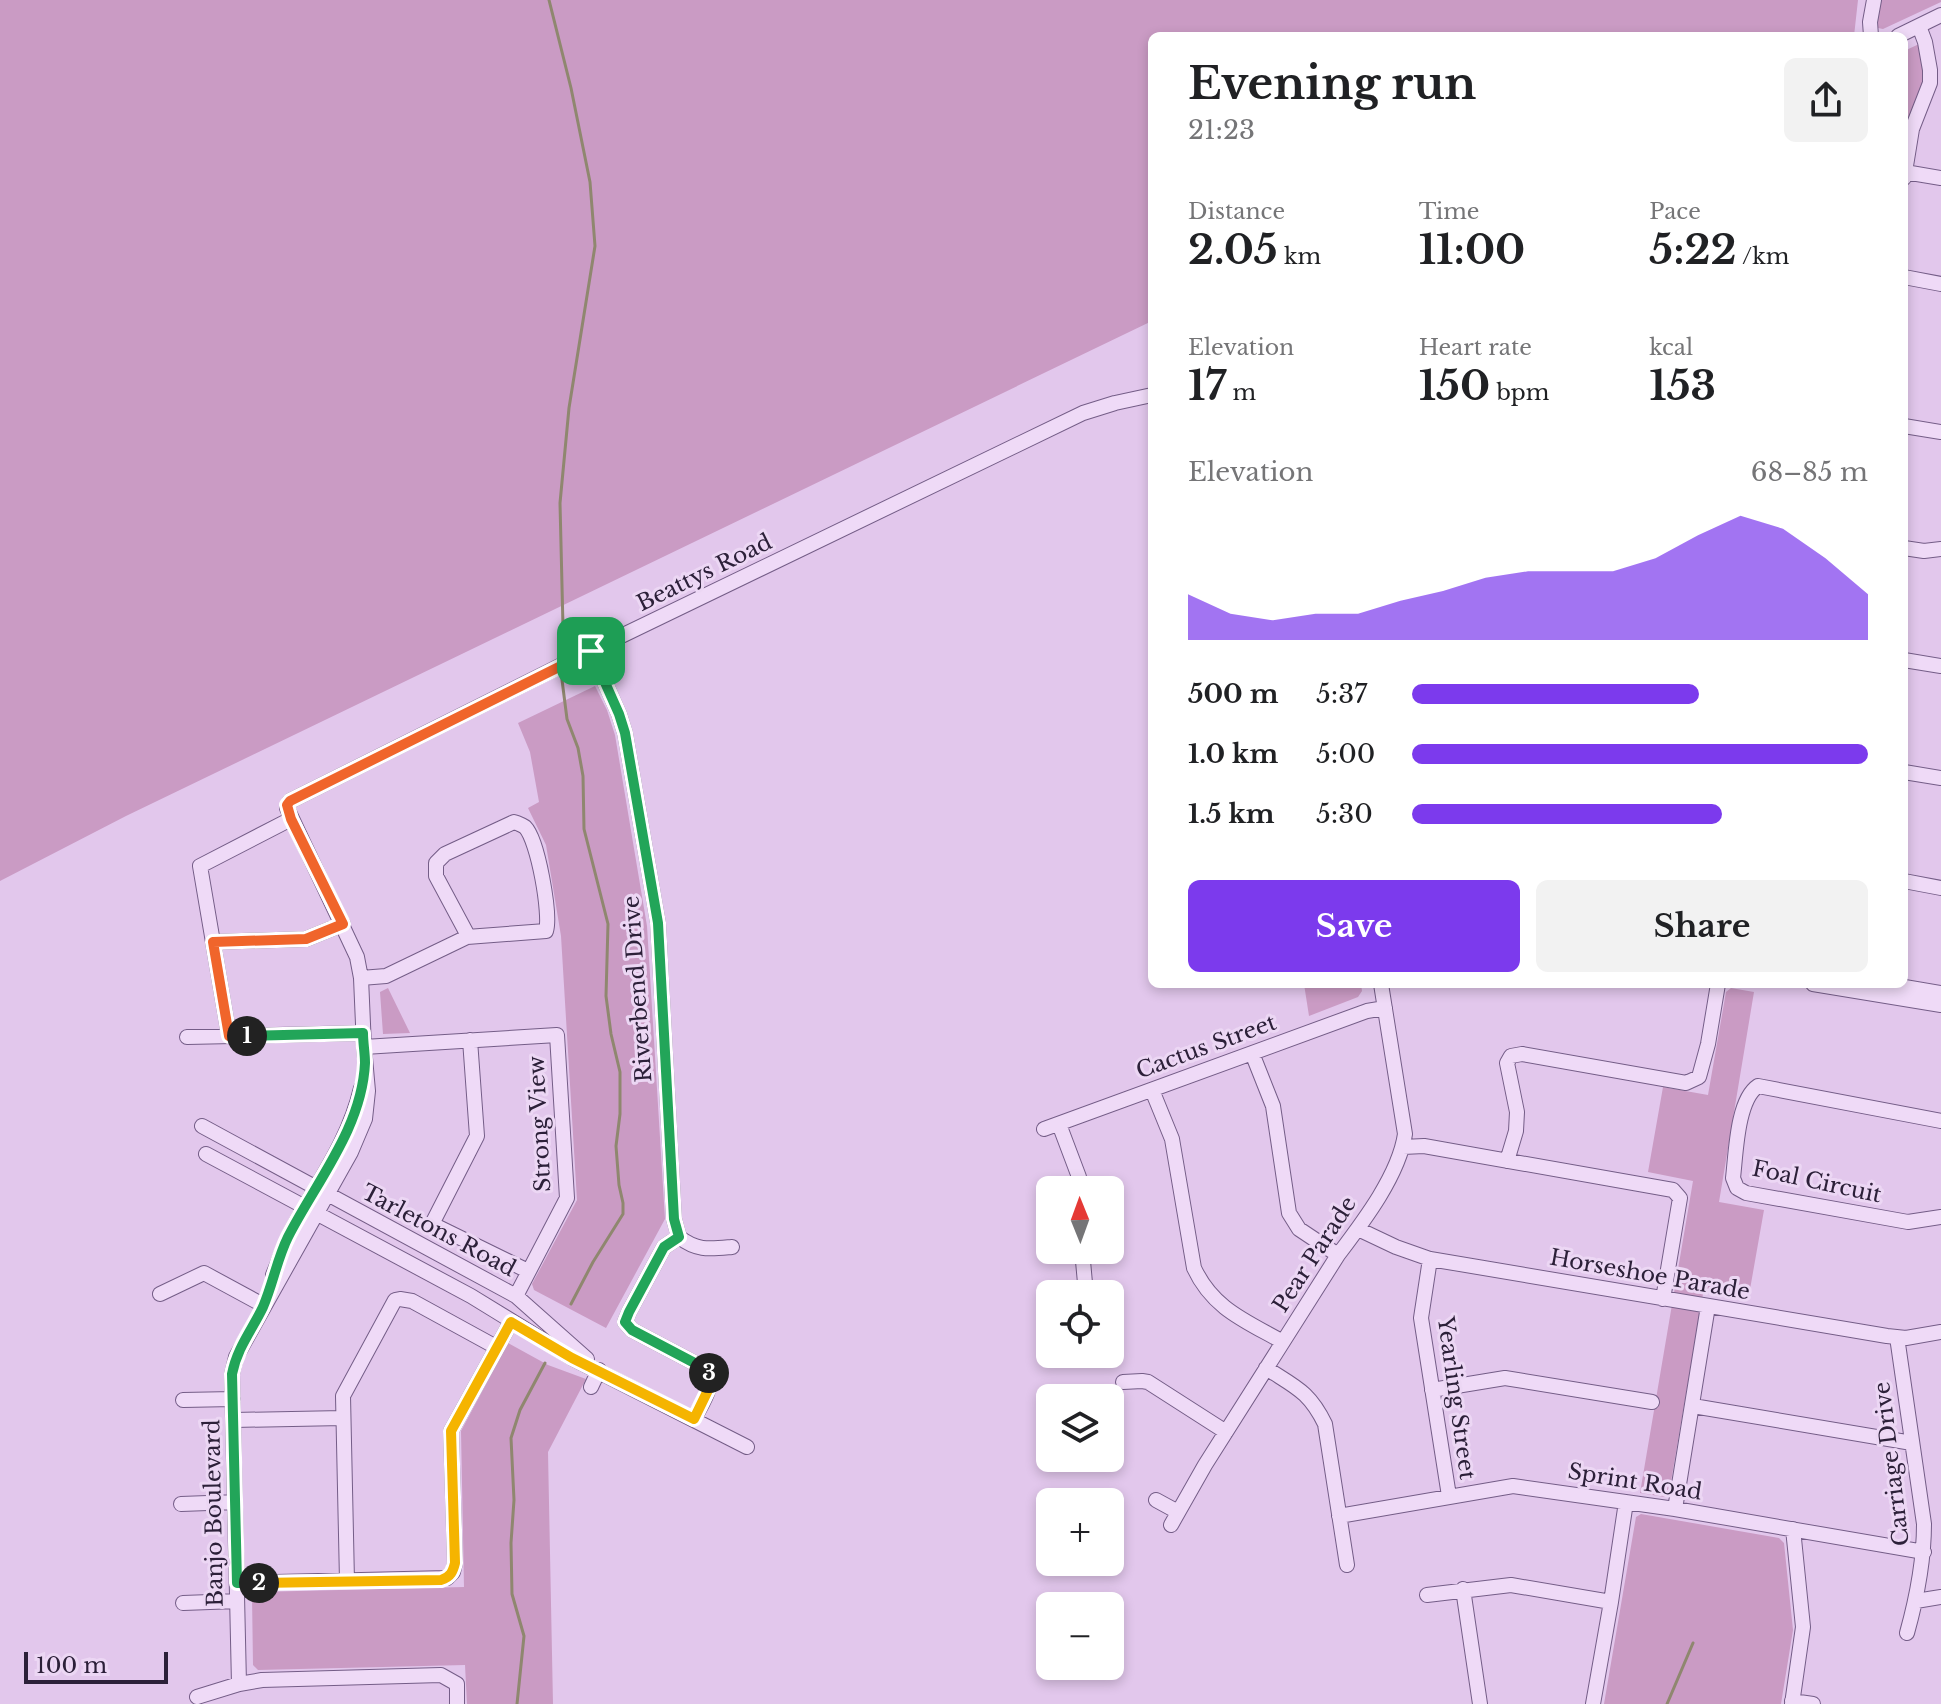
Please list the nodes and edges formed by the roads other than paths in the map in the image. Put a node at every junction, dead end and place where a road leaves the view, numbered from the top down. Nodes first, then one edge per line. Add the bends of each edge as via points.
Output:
1 (1872, 0) edge
2 (1941, 15) edge
3 (1919, 26) junction
4 (1864, 32) edge
5 (1871, 32) edge
6 (1906, 32) edge
7 (1908, 152) edge
8 (1908, 175) edge
9 (1941, 178) edge
10 (1908, 278) edge
11 (1941, 284) edge
12 (1148, 396) edge
13 (1908, 427) edge
14 (1941, 432) edge
15 (1908, 549) edge
16 (1941, 549) edge
17 (591, 651) junction
18 (1908, 661) edge
19 (1941, 666) edge
20 (1908, 773) edge
21 (1941, 778) edge
22 (289, 814) junction
23 (1908, 882) edge
24 (1941, 888) edge
25 (343, 924) junction
26 (467, 937) junction
27 (213, 942) junction
28 (361, 978) junction
29 (1382, 988) edge
30 (1717, 988) edge
31 (1837, 988) edge
32 (1908, 988) edge
33 (1941, 993) edge
34 (1941, 1005) edge
35 (1385, 1008) junction
36 (229, 1036) junction
37 (187, 1037) dead end
38 (363, 1040) junction
39 (470, 1040) junction
40 (1252, 1053) junction
41 (1152, 1090) junction
42 (1941, 1121) edge
43 (1059, 1124) junction
44 (202, 1126) dead end
45 (1044, 1129) dead end
46 (1403, 1147) junction
47 (206, 1154) dead end
48 (1507, 1161) junction
49 (1079, 1176) edge
50 (316, 1201) junction
51 (1941, 1217) edge
52 (1358, 1229) junction
53 (679, 1237) junction
54 (732, 1247) dead end
55 (1338, 1255) junction
56 (1430, 1259) junction
57 (528, 1271) junction
58 (160, 1294) dead end
59 (516, 1296) junction
60 (1663, 1299) junction
61 (263, 1305) junction
62 (1708, 1306) junction
63 (511, 1322) junction
64 (1941, 1332) edge
65 (1897, 1337) junction
66 (1283, 1342) junction
67 (496, 1347) junction
68 (1266, 1368) junction
69 (599, 1370) junction
70 (1123, 1382) dead end
71 (591, 1387) dead end
72 (1432, 1390) junction
73 (233, 1399) junction
74 (183, 1400) dead end
75 (1652, 1402) dead end
76 (1693, 1406) junction
77 (343, 1418) junction
78 (694, 1419) junction
79 (234, 1420) junction
80 (1226, 1432) junction
81 (1912, 1443) junction
82 (747, 1447) dead end
83 (1449, 1496) junction
84 (1156, 1500) dead end
85 (235, 1502) junction
86 (1626, 1502) junction
87 (181, 1504) dead end
88 (1675, 1509) junction
89 (1339, 1516) junction
90 (1793, 1529) junction
91 (1342, 1536) junction
92 (1326, 1539) dead end
93 (1924, 1552) junction
94 (1347, 1565) dead end
95 (347, 1581) junction
96 (237, 1583) junction
97 (1463, 1589) junction
98 (1427, 1595) dead end
99 (1941, 1597) edge
100 (237, 1601) junction
101 (1916, 1601) junction
102 (1611, 1602) junction
103 (183, 1603) dead end
104 (1907, 1633) dead end
105 (239, 1684) junction
106 (197, 1697) dead end
107 (1792, 1702) edge
108 (457, 1704) edge
109 (1480, 1704) edge
110 (1593, 1704) edge
111 (1813, 1704) edge

1 - 4 street
1 - 5 street
2 - 3 street
3 - 6 street
3 - 7 street via 1930,83
8 - 9 street
10 - 11 street
12 - 17 street, Beattys Road via 1083,413
13 - 14 street
15 - 16 street
17 - 22 street, Beattys Road via 290,801
17 - 53 street, Riverbend Drive via 625,733 658,923
18 - 19 street
20 - 21 street
22 - 25 street, Banjo Boulevard
22 - 27 street, Beattys Road via 200,866
23 - 24 street
25 - 27 street via 306,939
25 - 28 street, Banjo Boulevard
26 - 26 street via 546,931 537,851 525,826 514,822 436,863 436,876
26 - 28 street via 386,976
27 - 36 street
28 - 38 street, Banjo Boulevard
29 - 35 street, Pear Parade
30 - 48 street via 1699,1077 1686,1083 1511,1056 1507,1063 1517,1112
31 - 34 street
32 - 33 street
35 - 40 street, Cactus Street
35 - 46 street, Pear Parade
36 - 37 street, Strong View
36 - 38 street, Strong View
38 - 39 street, Strong View
38 - 50 street, Banjo Boulevard via 365,1119 351,1152
39 - 57 street via 477,1136 432,1224
39 - 57 street, Strong View via 557,1035 567,1198
40 - 41 street, Cactus Street
40 - 55 street via 1273,1106 1289,1213 1299,1229
41 - 43 street, Cactus Street
41 - 66 street via 1172,1139 1200,1281 1217,1302
42 - 51 street, Foal Circuit via 1758,1086 1743,1109 1733,1178 1746,1193 1908,1222
43 - 45 street, Cactus Street
43 - 49 street
44 - 50 street, Tarletons Road
46 - 48 street
46 - 52 street, Pear Parade
47 - 50 street, Tarletons Road
48 - 60 street via 1673,1190 1680,1198
50 - 59 street, Tarletons Road
50 - 61 street, Banjo Boulevard via 287,1241
50 - 63 street, Tarletons Road
52 - 55 street, Pear Parade
52 - 56 street, Horseshoe Parade
53 - 54 street via 690,1246
53 - 78 street via 664,1247 625,1322 711,1376
55 - 66 street, Pear Parade
56 - 60 street, Horseshoe Parade
56 - 72 street, Yearling Street via 1421,1318
57 - 59 street, Strong View
58 - 61 street via 204,1273
59 - 69 street, Tarletons Road
60 - 62 street, Horseshoe Parade
61 - 73 street, Banjo Boulevard via 236,1357
62 - 65 street, Horseshoe Parade
62 - 76 street
63 - 67 street
63 - 69 street, Tarletons Road
64 - 65 street, Horseshoe Parade
65 - 81 street, Carriage Drive
66 - 68 street, Pear Parade
67 - 77 street via 412,1301 395,1300 343,1396
67 - 95 street via 451,1431 453,1572 441,1580
68 - 80 street, Pear Parade
68 - 89 street via 1306,1394 1325,1424
69 - 71 street
69 - 78 street, Tarletons Road
70 - 80 street via 1148,1382
72 - 75 street via 1505,1378
72 - 83 street, Yearling Street
73 - 74 street
73 - 79 street, Banjo Boulevard
76 - 81 street
76 - 88 street
77 - 79 street
77 - 95 street
78 - 82 street, Tarletons Road
79 - 85 street, Banjo Boulevard
80 - 84 street, Pear Parade via 1174,1518
81 - 93 street, Carriage Drive
83 - 86 street, Sprint Road via 1513,1486
83 - 89 street, Sprint Road
85 - 87 street
85 - 96 street, Banjo Boulevard
86 - 88 street, Sprint Road
86 - 102 street
88 - 90 street, Sprint Road
89 - 91 street
90 - 93 street, Sprint Road
90 - 107 street via 1803,1627
91 - 92 street
91 - 94 street
93 - 101 street, Carriage Drive
95 - 96 street
96 - 100 street, Banjo Boulevard
97 - 98 street
97 - 102 street via 1511,1585
97 - 109 street
99 - 101 street
100 - 103 street
100 - 105 street, Banjo Boulevard
101 - 104 street, Carriage Drive
102 - 110 street
105 - 106 street
105 - 108 street via 441,1675 457,1684
107 - 111 street

